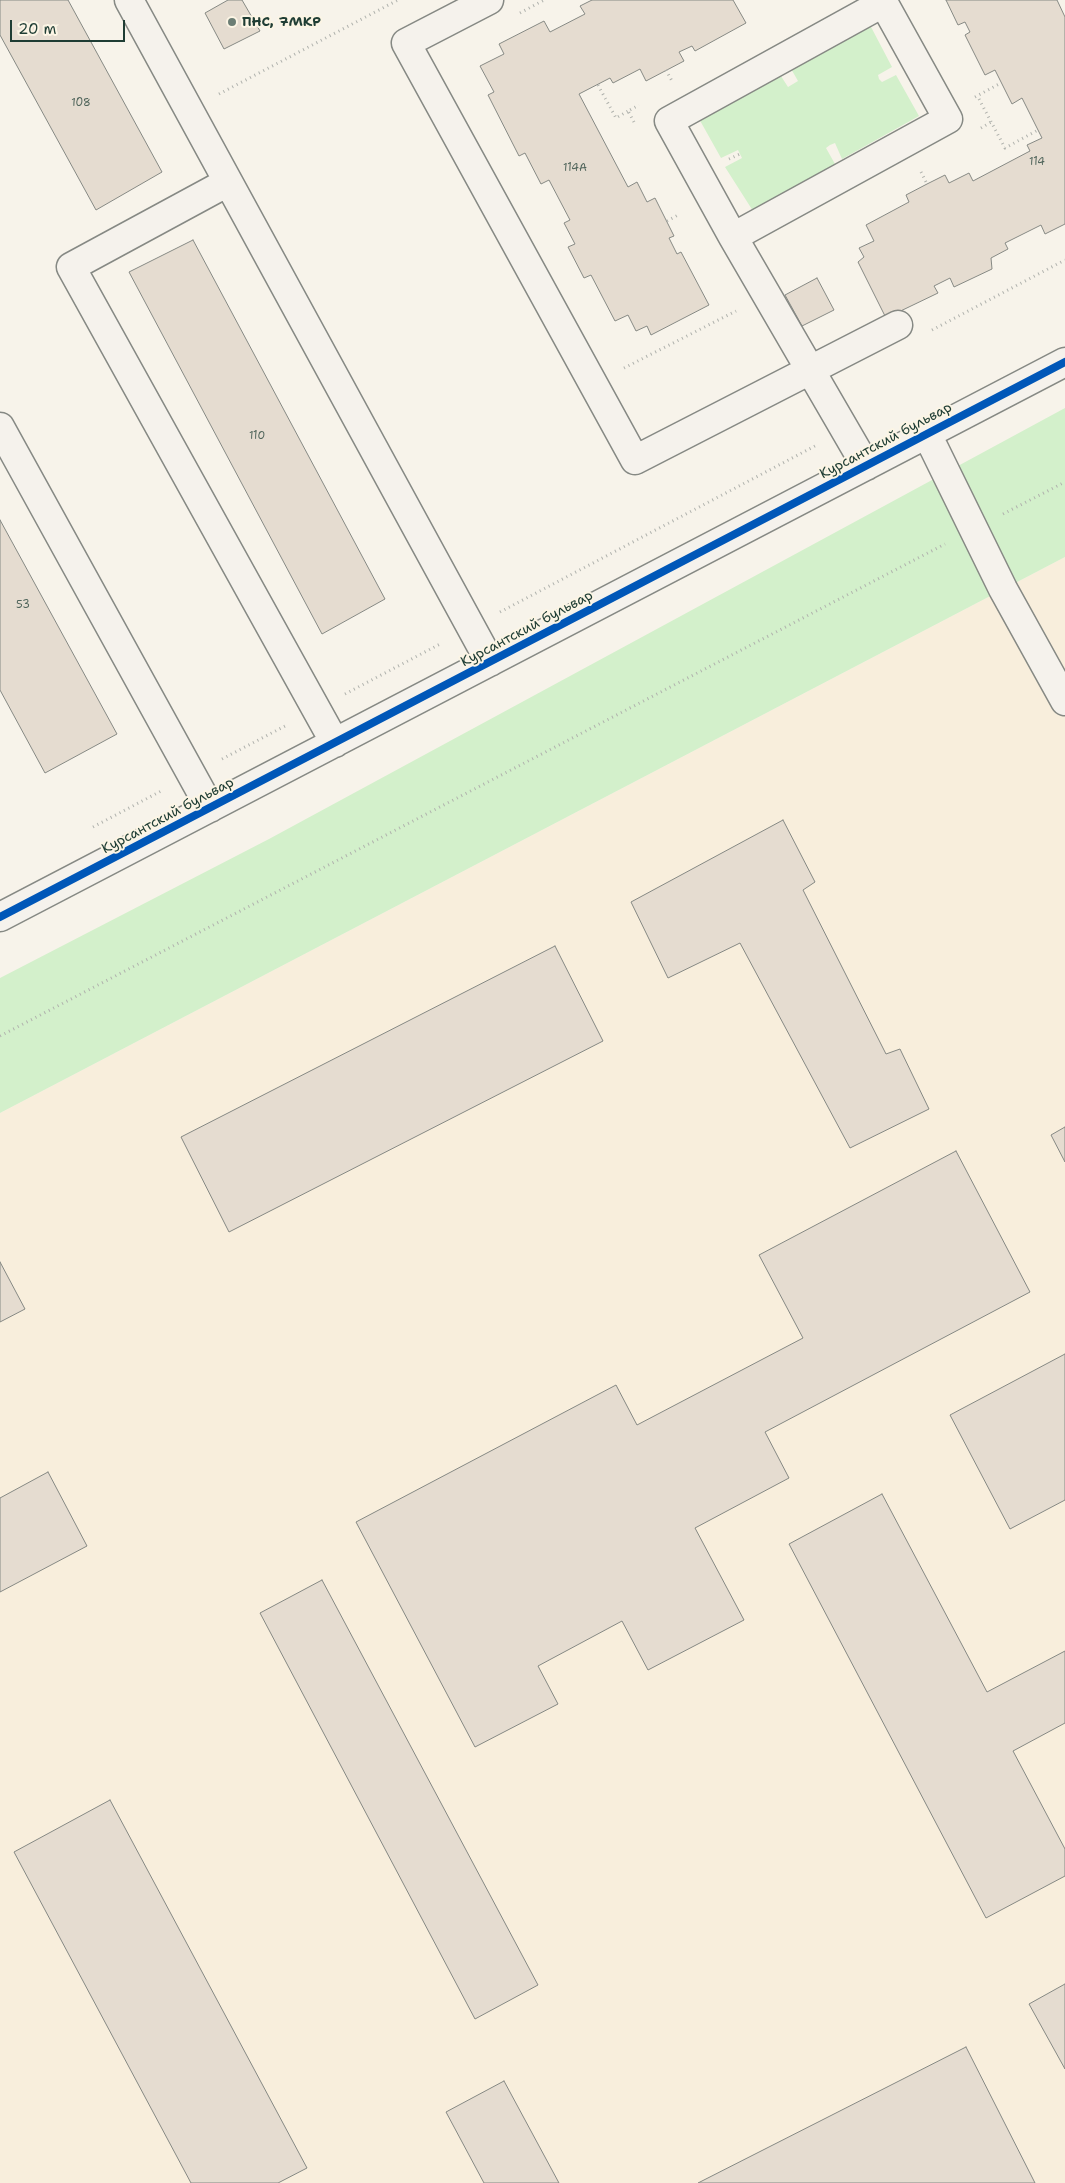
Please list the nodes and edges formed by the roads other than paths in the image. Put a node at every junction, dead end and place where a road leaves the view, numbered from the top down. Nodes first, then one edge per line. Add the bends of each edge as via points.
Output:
1 (129, 0) edge
2 (489, 0) edge
3 (883, 1) edge
4 (228, 182) junction
5 (733, 237) junction
6 (898, 325) dead end
7 (1065, 362) edge
8 (810, 370) junction
9 (0, 427) edge
10 (927, 434) junction
11 (866, 466) junction
12 (490, 662) junction
13 (1065, 701) edge
14 (335, 743) junction
15 (210, 808) junction
16 (0, 918) edge

1 - 4 street
2 - 8 street via 406,43 635,460
3 - 5 street via 669,120
3 - 5 street via 948,119
4 - 12 street
4 - 14 street via 71,267
5 - 8 street
6 - 8 street
7 - 10 street, Курсантский бульвар
8 - 11 street
9 - 15 street
10 - 11 street, Курсантский бульвар
10 - 13 street via 1003,589
11 - 12 street, Курсантский бульвар
12 - 14 street, Курсантский бульвар
14 - 15 street, Курсантский бульвар
15 - 16 street, Курсантский бульвар

